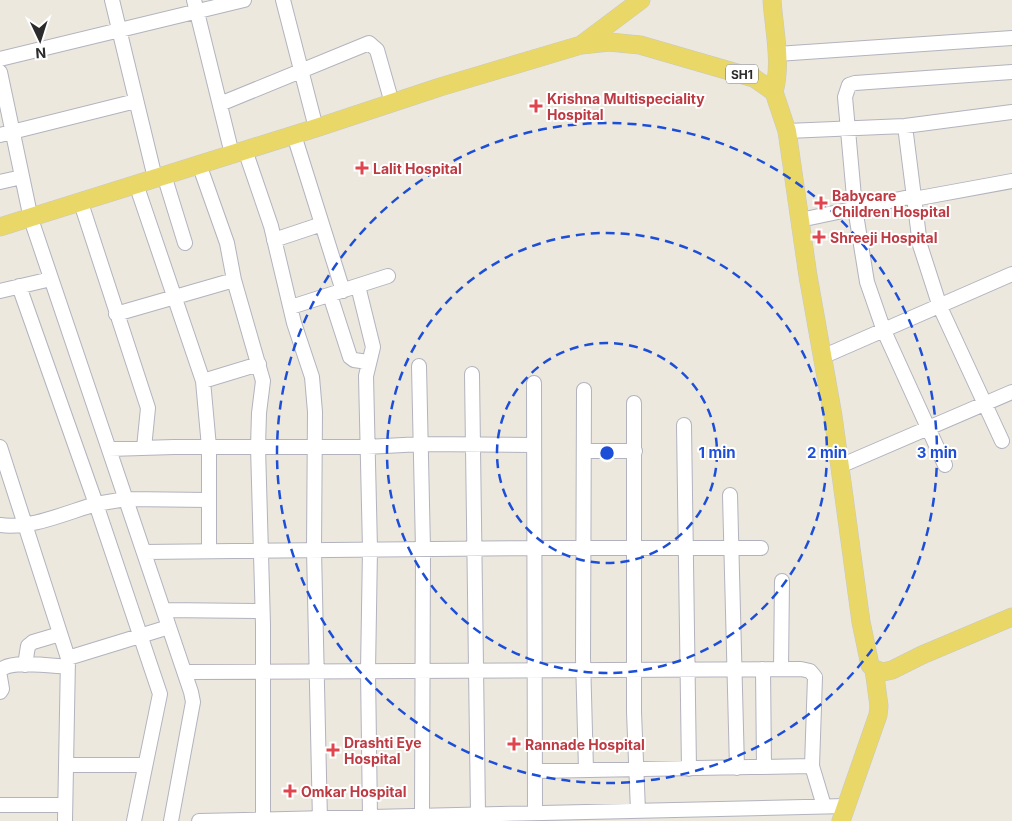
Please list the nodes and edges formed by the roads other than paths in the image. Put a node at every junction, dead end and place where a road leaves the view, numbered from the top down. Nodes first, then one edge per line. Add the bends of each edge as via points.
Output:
1 (112, 0) edge
2 (244, 0) edge
3 (283, 0) edge
4 (641, 0) edge
5 (772, 0) edge
6 (196, 6) edge
7 (119, 30) junction
8 (1012, 38) edge
9 (582, 45) junction
10 (777, 54) junction
11 (0, 59) edge
12 (302, 71) junction
13 (0, 72) edge
14 (1012, 72) edge
15 (774, 92) junction
16 (136, 101) junction
17 (392, 103) junction
18 (220, 104) junction
19 (1012, 112) edge
20 (905, 126) junction
21 (316, 128) junction
22 (847, 128) junction
23 (787, 131) junction
24 (6, 133) edge
25 (294, 135) junction
26 (238, 152) junction
27 (199, 164) junction
28 (22, 176) junction
29 (160, 176) junction
30 (1012, 181) edge
31 (0, 182) edge
32 (136, 184) junction
33 (914, 197) junction
34 (81, 203) junction
35 (855, 208) junction
36 (31, 219) junction
37 (800, 220) junction
38 (322, 224) junction
39 (0, 227) edge
40 (274, 240) junction
41 (185, 243) dead end
42 (388, 276) dead end
43 (1011, 278) edge
44 (51, 279) junction
45 (234, 280) junction
46 (20, 286) junction
47 (358, 286) junction
48 (0, 290) edge
49 (337, 293) junction
50 (174, 297) junction
51 (290, 307) junction
52 (940, 307) junction
53 (116, 314) junction
54 (884, 331) junction
55 (822, 357) junction
56 (368, 362) junction
57 (259, 364) junction
58 (419, 366) dead end
59 (472, 374) dead end
60 (203, 381) junction
61 (534, 383) dead end
62 (584, 390) dead end
63 (1012, 392) edge
64 (634, 403) dead end
65 (985, 404) junction
66 (684, 426) dead end
67 (927, 430) junction
68 (1002, 441) dead end
69 (422, 444) junction
70 (474, 445) junction
71 (533, 445) junction
72 (0, 447) edge
73 (209, 447) junction
74 (258, 447) junction
75 (314, 447) junction
76 (366, 447) junction
77 (144, 448) junction
78 (109, 449) junction
79 (584, 451) junction
80 (635, 451) junction
81 (945, 465) dead end
82 (840, 466) junction
83 (730, 495) dead end
84 (126, 499) junction
85 (209, 500) junction
86 (96, 504) junction
87 (27, 524) junction
88 (0, 525) edge
89 (476, 548) junction
90 (533, 548) junction
91 (585, 548) junction
92 (634, 548) junction
93 (731, 548) junction
94 (761, 548) dead end
95 (370, 549) junction
96 (423, 549) junction
97 (686, 549) junction
98 (209, 550) junction
99 (260, 550) junction
100 (314, 550) junction
101 (144, 552) junction
102 (782, 581) dead end
103 (164, 610) junction
104 (262, 611) junction
105 (1012, 617) edge
106 (169, 627) junction
107 (60, 634) junction
108 (140, 638) junction
109 (68, 663) junction
110 (25, 664) junction
111 (763, 669) junction
112 (781, 669) junction
113 (874, 669) junction
114 (422, 670) junction
115 (477, 670) junction
116 (534, 670) junction
117 (584, 670) junction
118 (634, 670) junction
119 (686, 670) junction
120 (735, 670) junction
121 (0, 671) edge
122 (263, 671) junction
123 (317, 671) junction
124 (368, 671) junction
125 (185, 672) junction
126 (0, 677) edge
127 (0, 692) edge
128 (66, 765) junction
129 (144, 765) junction
130 (812, 766) junction
131 (764, 767) junction
132 (737, 768) junction
133 (688, 769) junction
134 (586, 770) junction
135 (637, 770) junction
136 (534, 771) junction
137 (0, 805) edge
138 (65, 805) junction
139 (824, 806) junction
140 (638, 810) junction
141 (535, 813) junction
142 (843, 813) edge
143 (478, 814) junction
144 (370, 817) junction
145 (428, 817) edge
146 (263, 820) junction
147 (315, 820) edge
148 (65, 821) edge
149 (134, 821) edge
150 (170, 821) edge
151 (199, 821) edge

1 - 7 street
2 - 6 street
3 - 12 street
4 - 9 main road
5 - 10 main road
6 - 7 street
6 - 18 street
7 - 11 street
7 - 16 street
8 - 10 street
9 - 15 main road, SH1 via 609,42 640,45 754,78
9 - 17 main road, SH1
10 - 15 main road via 778,77
12 - 17 street via 369,43 377,50
12 - 18 street
12 - 21 street
13 - 24 street
14 - 22 street via 849,85 845,97
15 - 23 main road, SH1
16 - 24 street
16 - 29 street
17 - 21 main road, SH1
18 - 26 street
19 - 20 street
20 - 22 street
20 - 33 street
21 - 25 main road, SH1
22 - 23 street
22 - 35 street
23 - 37 main road, SH1
24 - 28 street
25 - 26 main road, SH1
25 - 38 street
26 - 27 main road, SH1
26 - 40 street
27 - 29 main road, SH1
27 - 45 street via 227,243
28 - 31 street
28 - 36 street
29 - 32 main road, SH1
29 - 41 street
30 - 33 street
32 - 34 main road, SH1
32 - 50 street
33 - 35 street
33 - 52 street via 920,245
34 - 36 main road, SH1
34 - 53 street
35 - 37 street
35 - 54 street via 867,282
36 - 39 main road, SH1
36 - 44 street
37 - 55 main road, SH1
38 - 40 street
38 - 49 street
40 - 51 street
42 - 47 street
43 - 52 street
44 - 46 street
44 - 78 street
45 - 50 street
45 - 57 street
46 - 48 street
46 - 86 street
47 - 49 street
47 - 56 street via 372,341
49 - 51 street
49 - 56 street via 350,357
50 - 53 street
50 - 60 street
51 - 75 street via 312,377
52 - 54 street
52 - 65 street
53 - 77 street via 148,408
54 - 55 street
54 - 67 street
55 - 82 main road, SH1
56 - 76 street
57 - 60 street
57 - 74 street via 263,381
58 - 69 street
59 - 70 street
60 - 73 street
61 - 71 street
62 - 79 street
63 - 65 street
64 - 80 street
65 - 67 street
65 - 68 street
66 - 97 street
67 - 81 street
67 - 82 street
69 - 70 street
69 - 76 street
69 - 96 street
70 - 71 street
70 - 89 street
71 - 90 street
72 - 87 street
73 - 74 street
73 - 77 street
73 - 85 street
74 - 75 street
74 - 99 street
75 - 76 street
75 - 100 street
76 - 95 street
77 - 78 street
78 - 84 street
79 - 80 street
79 - 91 street
80 - 92 street
82 - 113 main road, SH1 via 861,622 868,660
83 - 93 street
84 - 85 street
84 - 86 street
84 - 101 street
85 - 98 street
86 - 87 street
86 - 108 street
87 - 88 street
87 - 107 street
89 - 90 street
89 - 96 street
89 - 115 street
90 - 91 street
90 - 116 street
91 - 92 street
91 - 117 street
92 - 97 street
92 - 118 street
93 - 94 street
93 - 97 street
93 - 120 street
95 - 96 street
95 - 100 street
95 - 124 street
96 - 114 street
97 - 119 street
98 - 99 street
98 - 101 street
99 - 100 street
99 - 104 street
100 - 123 street
101 - 103 street
102 - 112 street
103 - 104 street
103 - 106 street
104 - 122 street
105 - 113 main road via 892,670
106 - 108 street
106 - 125 street
107 - 109 street
107 - 110 street via 32,642 28,646
108 - 109 street
108 - 129 street via 160,694
109 - 110 street
109 - 128 street
110 - 121 street via 4,667
111 - 112 street
111 - 120 street
111 - 131 street
112 - 130 street via 810,671 815,677
113 - 142 main road via 878,715
114 - 115 street
114 - 124 street
114 - 145 street
115 - 116 street
115 - 143 street
116 - 117 street
116 - 136 street
117 - 118 street
117 - 134 street
118 - 119 street
118 - 135 street
119 - 120 street
119 - 133 street
120 - 132 street
122 - 123 street
122 - 125 street
122 - 146 street
123 - 124 street
123 - 147 street
124 - 144 street
125 - 150 street via 193,702
126 - 127 street
128 - 129 street
128 - 138 street
129 - 149 street
130 - 131 street
130 - 139 street
131 - 132 street
132 - 133 street
133 - 135 street
134 - 135 street
134 - 136 street
135 - 140 street
136 - 141 street
137 - 138 street
138 - 148 street
139 - 140 street
139 - 142 street
140 - 141 street
141 - 143 street
143 - 145 street
144 - 145 street
144 - 147 street
146 - 147 street
146 - 151 street

